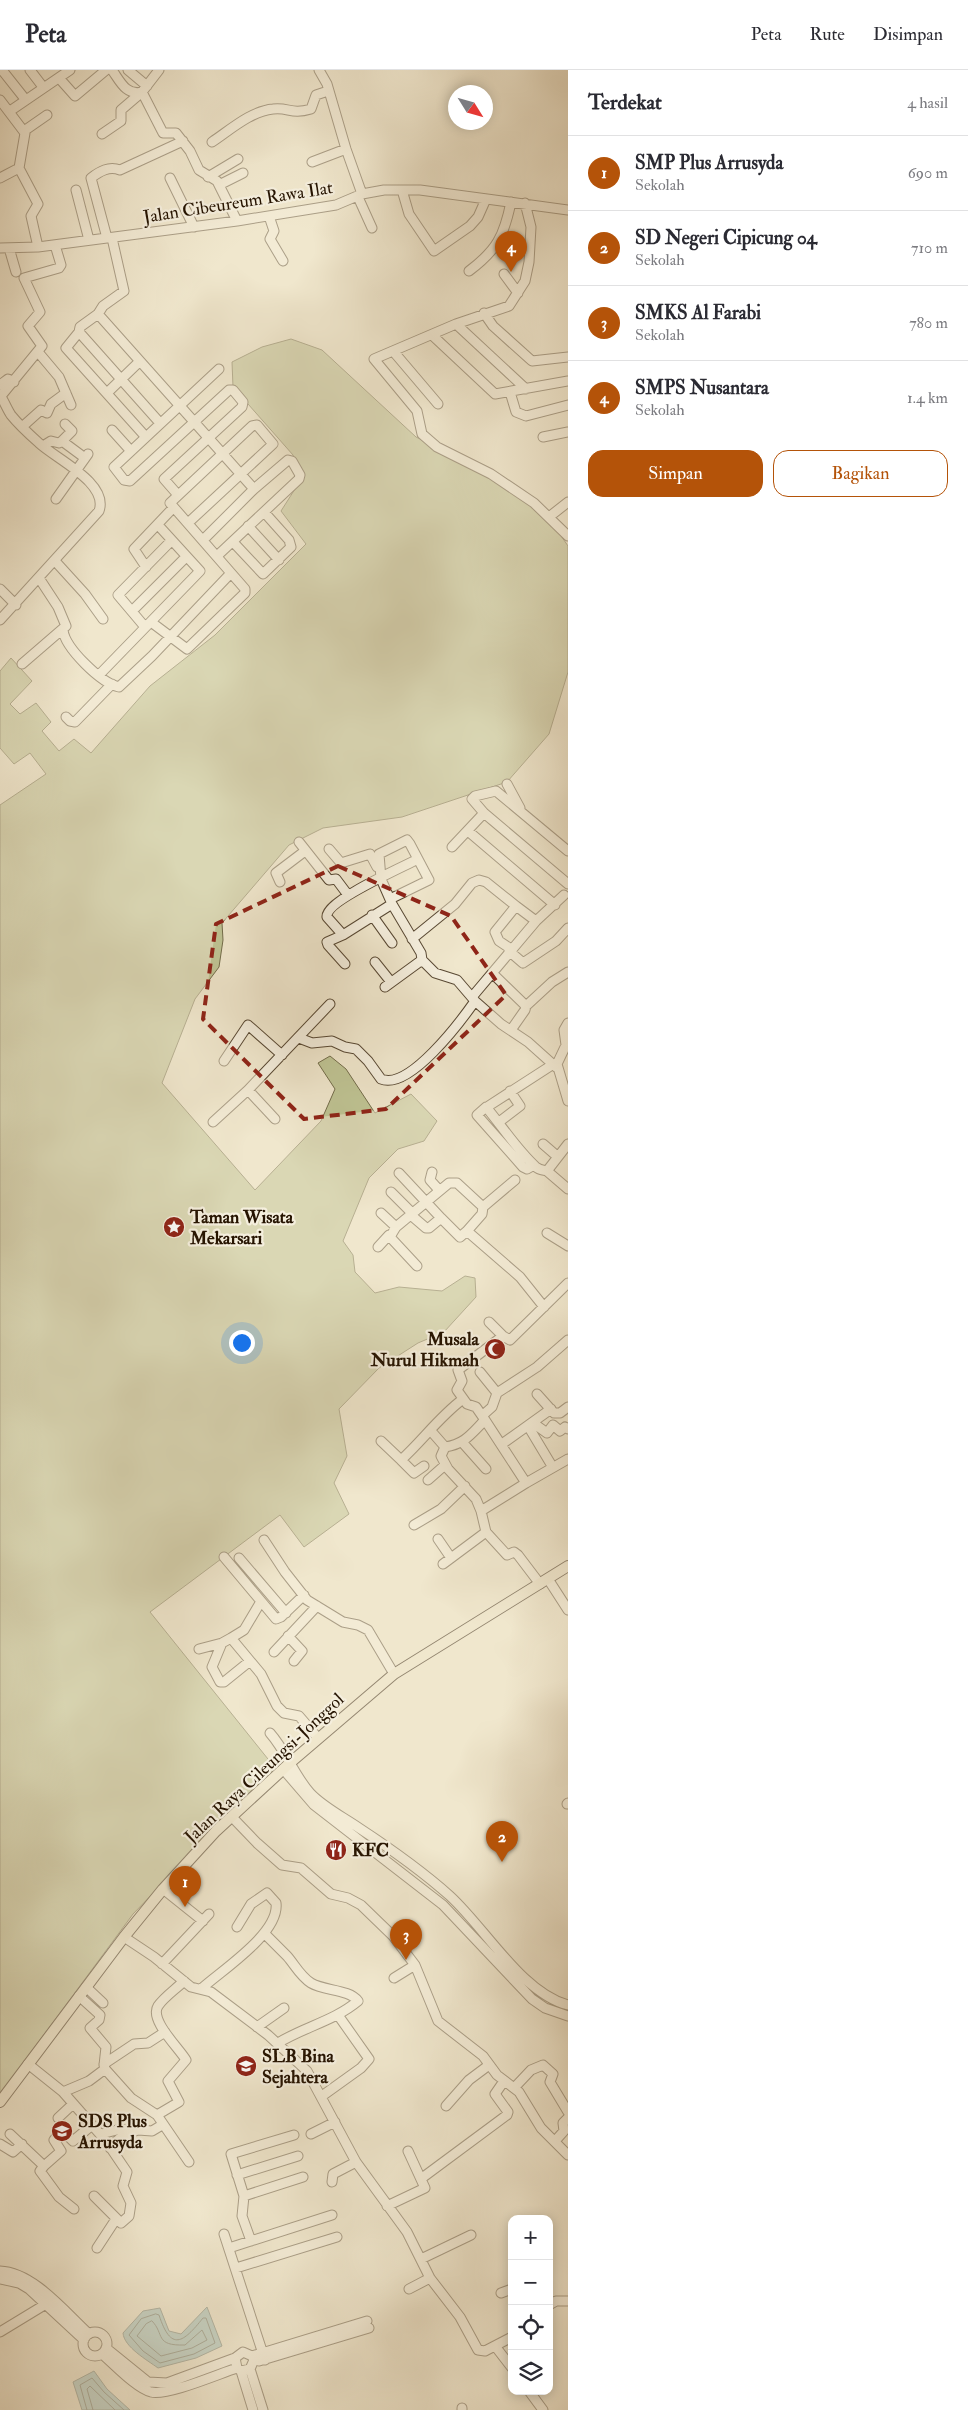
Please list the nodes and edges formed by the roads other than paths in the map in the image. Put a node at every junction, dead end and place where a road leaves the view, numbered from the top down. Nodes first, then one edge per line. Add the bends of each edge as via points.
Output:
1 (2, 70) edge
2 (30, 70) edge
3 (106, 70) edge
4 (112, 70) edge
5 (128, 70) edge
6 (159, 70) edge
7 (319, 70) edge
8 (62, 73) edge
9 (43, 87) junction
10 (144, 89) junction
11 (328, 91) junction
12 (25, 99) junction
13 (0, 100) edge
14 (10, 111) junction
15 (47, 115) dead end
16 (24, 131) junction
17 (102, 134) dead end
18 (183, 140) junction
19 (212, 142) dead end
20 (346, 149) junction
21 (238, 159) dead end
22 (312, 162) dead end
23 (19, 168) junction
24 (243, 173) dead end
25 (208, 177) junction
26 (0, 178) edge
27 (170, 178) dead end
28 (219, 185) junction
29 (76, 190) dead end
30 (402, 190) junction
31 (360, 196) junction
32 (486, 199) junction
33 (511, 202) junction
34 (525, 203) junction
35 (568, 210) edge
36 (269, 216) junction
37 (237, 221) junction
38 (194, 227) junction
39 (372, 228) dead end
40 (110, 238) junction
41 (89, 240) junction
42 (55, 245) junction
43 (38, 247) junction
44 (4, 248) edge
45 (283, 261) dead end
46 (469, 271) dead end
47 (16, 272) dead end
48 (504, 274) dead end
49 (518, 293) junction
50 (98, 314) junction
51 (484, 314) junction
52 (456, 324) junction
53 (79, 332) junction
54 (432, 335) junction
55 (393, 351) junction
56 (38, 352) junction
57 (568, 358) edge
58 (139, 362) junction
59 (219, 369) dead end
60 (122, 378) junction
61 (568, 381) edge
62 (14, 382) junction
63 (0, 385) edge
64 (526, 389) junction
65 (66, 392) junction
66 (501, 392) junction
67 (107, 393) junction
68 (0, 396) edge
69 (438, 404) dead end
70 (71, 405) dead end
71 (568, 405) edge
72 (179, 406) junction
73 (7, 408) junction
74 (0, 415) edge
75 (194, 422) junction
76 (160, 423) junction
77 (66, 424) dead end
78 (22, 426) junction
79 (112, 430) dead end
80 (568, 432) edge
81 (145, 436) junction
82 (543, 437) dead end
83 (208, 438) junction
84 (62, 442) junction
85 (43, 446) junction
86 (130, 450) junction
87 (223, 454) junction
88 (77, 469) junction
89 (241, 474) junction
90 (254, 489) junction
91 (178, 495) junction
92 (56, 499) dead end
93 (568, 502) edge
94 (173, 508) junction
95 (264, 512) junction
96 (549, 517) junction
97 (188, 523) junction
98 (158, 525) junction
99 (248, 526) junction
100 (568, 536) edge
101 (203, 540) junction
102 (171, 541) junction
103 (233, 542) junction
104 (217, 556) junction
105 (186, 557) junction
106 (279, 560) junction
107 (55, 561) junction
108 (146, 567) junction
109 (231, 573) junction
110 (39, 578) junction
111 (0, 589) edge
112 (16, 605) junction
113 (132, 611) junction
114 (102, 619) dead end
115 (0, 620) edge
116 (148, 624) junction
117 (62, 630) junction
118 (170, 636) junction
119 (22, 664) dead end
120 (99, 675) junction
121 (112, 684) junction
122 (66, 717) dead end
123 (507, 784) dead end
124 (484, 813) junction
125 (524, 815) junction
126 (468, 831) junction
127 (299, 842) dead end
128 (452, 847) dead end
129 (329, 848) dead end
130 (304, 851) junction
131 (568, 851) edge
132 (418, 859) junction
133 (380, 869) junction
134 (381, 879) junction
135 (280, 882) dead end
136 (568, 884) edge
137 (348, 894) junction
138 (567, 896) edge
139 (391, 901) junction
140 (555, 905) junction
141 (516, 906) junction
142 (372, 915) junction
143 (536, 921) junction
144 (568, 928) edge
145 (343, 935) junction
146 (412, 939) junction
147 (392, 943) dead end
148 (510, 950) junction
149 (422, 960) junction
150 (375, 962) dead end
151 (345, 964) dead end
152 (568, 972) edge
153 (492, 973) junction
154 (473, 999) junction
155 (330, 1004) dead end
156 (526, 1006) junction
157 (568, 1023) edge
158 (511, 1030) junction
159 (299, 1038) junction
160 (282, 1055) junction
161 (224, 1061) dead end
162 (555, 1066) junction
163 (248, 1090) junction
164 (510, 1091) junction
165 (568, 1101) edge
166 (487, 1107) junction
167 (275, 1119) dead end
168 (213, 1122) dead end
169 (499, 1122) junction
170 (543, 1144) dead end
171 (568, 1144) edge
172 (558, 1157) junction
173 (534, 1165) junction
174 (547, 1171) junction
175 (432, 1172) dead end
176 (399, 1173) dead end
177 (515, 1180) dead end
178 (568, 1189) edge
179 (439, 1190) junction
180 (391, 1192) dead end
181 (426, 1202) junction
182 (483, 1207) junction
183 (381, 1212) dead end
184 (412, 1215) junction
185 (441, 1218) junction
186 (396, 1227) junction
187 (467, 1231) junction
188 (547, 1233) dead end
189 (389, 1235) junction
190 (568, 1246) edge
191 (378, 1247) dead end
192 (417, 1266) dead end
193 (568, 1283) edge
194 (544, 1307) junction
195 (489, 1322) dead end
196 (503, 1336) junction
197 (568, 1340) edge
198 (480, 1372) dead end
199 (497, 1393) junction
200 (537, 1394) dead end
201 (463, 1400) junction
202 (568, 1407) edge
203 (551, 1409) junction
204 (484, 1417) junction
205 (530, 1424) junction
206 (568, 1429) edge
207 (431, 1431) junction
208 (547, 1433) junction
209 (381, 1441) dead end
210 (462, 1442) junction
211 (502, 1444) junction
212 (540, 1445) junction
213 (445, 1447) junction
214 (401, 1460) junction
215 (566, 1464) edge
216 (445, 1465) junction
217 (424, 1466) dead end
218 (552, 1466) junction
219 (486, 1469) dead end
220 (428, 1480) dead end
221 (526, 1483) junction
222 (464, 1486) junction
223 (481, 1511) junction
224 (414, 1525) dead end
225 (486, 1532) junction
226 (438, 1539) dead end
227 (264, 1540) dead end
228 (224, 1558) dead end
229 (239, 1558) dead end
230 (451, 1558) junction
231 (443, 1564) dead end
232 (568, 1566) edge
233 (544, 1582) junction
234 (304, 1596) junction
235 (260, 1603) junction
236 (317, 1606) junction
237 (568, 1610) edge
238 (286, 1613) junction
239 (288, 1636) junction
240 (231, 1638) junction
241 (222, 1643) junction
242 (199, 1649) dead end
243 (274, 1652) dead end
244 (250, 1661) junction
245 (294, 1661) dead end
246 (394, 1674) junction
247 (270, 1734) dead end
248 (318, 1738) junction
249 (291, 1762) junction
250 (283, 1769) junction
251 (232, 1816) junction
252 (388, 1848) junction
253 (382, 1857) junction
254 (163, 1889) junction
255 (237, 1927) dead end
256 (265, 1934) junction
257 (124, 1937) junction
258 (162, 1964) junction
259 (415, 1966) junction
260 (394, 1978) dead end
261 (184, 1981) junction
262 (86, 1987) junction
263 (201, 1989) junction
264 (78, 1996) junction
265 (103, 2003) dead end
266 (568, 2006) edge
267 (284, 2008) dead end
268 (338, 2015) junction
269 (568, 2016) edge
270 (257, 2027) junction
271 (165, 2032) junction
272 (278, 2044) junction
273 (28, 2064) junction
274 (489, 2065) junction
275 (105, 2066) junction
276 (504, 2081) junction
277 (514, 2088) junction
278 (63, 2092) junction
279 (322, 2096) junction
280 (0, 2102) edge
281 (73, 2104) junction
282 (446, 2106) dead end
283 (568, 2112) edge
284 (157, 2115) junction
285 (58, 2118) dead end
286 (568, 2118) edge
287 (335, 2122) junction
288 (92, 2125) junction
289 (162, 2125) junction
290 (132, 2132) junction
291 (10, 2134) dead end
292 (101, 2134) junction
293 (311, 2134) dead end
294 (294, 2135) dead end
295 (557, 2139) junction
296 (568, 2140) edge
297 (0, 2144) edge
298 (22, 2144) junction
299 (110, 2148) junction
300 (408, 2151) dead end
301 (568, 2155) edge
302 (298, 2156) dead end
303 (189, 2162) dead end
304 (356, 2162) junction
305 (44, 2166) junction
306 (237, 2175) junction
307 (303, 2177) dead end
308 (422, 2178) junction
309 (332, 2182) dead end
310 (94, 2196) dead end
311 (244, 2196) junction
312 (386, 2206) junction
313 (74, 2209) dead end
314 (332, 2215) dead end
315 (116, 2219) junction
316 (224, 2234) dead end
317 (470, 2235) dead end
318 (338, 2237) dead end
319 (251, 2241) junction
320 (97, 2248) dead end
321 (229, 2248) junction
322 (421, 2259) junction
323 (236, 2268) junction
324 (0, 2271) edge
325 (430, 2278) junction
326 (0, 2280) edge
327 (409, 2289) dead end
328 (508, 2291) edge
329 (502, 2293) dead end
330 (568, 2301) edge
331 (553, 2303) edge
332 (46, 2304) junction
333 (368, 2325) dead end
334 (0, 2332) edge
335 (87, 2337) junction
336 (508, 2339) edge
337 (495, 2346) junction
338 (104, 2351) junction
339 (264, 2356) junction
340 (236, 2358) junction
341 (508, 2363) edge
342 (247, 2365) junction
343 (532, 2395) edge
344 (253, 2410) edge
345 (263, 2410) edge
346 (543, 2410) edge

1 - 12 street
2 - 9 street
3 - 8 street via 75,96
4 - 10 street via 125,88 133,93
5 - 10 street
6 - 10 street
7 - 11 street
8 - 9 street
9 - 12 street
10 - 17 street via 121,110 122,121
10 - 18 street via 163,133 175,133
11 - 19 street via 316,95 311,109 297,113 275,108 263,111
11 - 20 street
12 - 14 street
13 - 14 street
14 - 16 street
15 - 16 street
16 - 23 street
18 - 25 street via 200,170
18 - 40 street via 120,170 105,170 91,178
20 - 22 street
20 - 31 street
21 - 25 street
23 - 26 street
23 - 43 street via 38,204 31,216
24 - 28 street
25 - 28 street
27 - 38 street
28 - 37 street
29 - 41 street
30 - 31 street, Jalan Cibeureum Rawa Ilat via 384,190
30 - 32 street, Jalan Cibeureum Rawa Ilat
30 - 32 street via 409,214 434,251 470,226
31 - 36 street, Jalan Cibeureum Rawa Ilat via 336,205
31 - 39 street
32 - 33 street, Jalan Cibeureum Rawa Ilat
33 - 34 street, Jalan Cibeureum Rawa Ilat
33 - 46 street via 499,243
34 - 35 street, Jalan Cibeureum Rawa Ilat
34 - 49 street via 531,226 530,262
36 - 37 street, Jalan Cibeureum Rawa Ilat
36 - 45 street via 274,231 270,239
37 - 38 street, Jalan Cibeureum Rawa Ilat
38 - 40 street, Jalan Cibeureum Rawa Ilat
40 - 41 street, Jalan Cibeureum Rawa Ilat
40 - 50 street via 124,292 103,306
41 - 42 street, Jalan Cibeureum Rawa Ilat
42 - 43 street, Jalan Cibeureum Rawa Ilat
42 - 56 street via 60,268 24,278 40,312 28,326 42,344
43 - 44 street, Jalan Cibeureum Rawa Ilat
44 - 47 street
48 - 49 street
49 - 51 street via 508,307
50 - 53 street via 80,327
50 - 58 street
51 - 52 street
51 - 57 street via 532,361
52 - 54 street
52 - 64 street
53 - 60 street
53 - 67 street via 66,348
54 - 55 street
54 - 66 street
55 - 69 street
55 - 96 street via 374,359 418,411 422,434 437,447 491,474
56 - 62 street
56 - 65 street via 59,377
58 - 60 street
58 - 72 street
59 - 72 street
60 - 67 street
60 - 76 street
61 - 64 street
62 - 63 street via 8,379
62 - 68 street
64 - 66 street
65 - 70 street
65 - 78 street via 51,404 47,413 41,410
66 - 71 street via 507,405 526,416
67 - 81 street
68 - 73 street
72 - 75 street
72 - 76 street
73 - 74 street
73 - 78 street
75 - 83 street
75 - 83 street via 229,390 240,398 242,407
75 - 86 street via 127,481 114,468
76 - 81 street
77 - 84 street via 72,430
78 - 85 street
79 - 86 street
80 - 82 street
81 - 86 street
83 - 87 street
83 - 91 street via 164,479
84 - 85 street
84 - 88 street via 87,456
85 - 88 street
87 - 89 street
87 - 89 street via 254,425 273,442
87 - 91 street
88 - 92 street
88 - 107 street via 101,497 102,504 100,511
89 - 90 street
89 - 97 street
90 - 95 street via 288,460 300,475 299,480
90 - 101 street
91 - 94 street via 171,500
93 - 96 street
94 - 97 street
94 - 98 street
95 - 99 street
95 - 106 street via 292,546
96 - 100 street
97 - 101 street
98 - 102 street
98 - 108 street via 134,549
99 - 103 street
99 - 106 street
101 - 104 street
102 - 105 street
102 - 108 street
103 - 104 street
103 - 106 street via 263,574
104 - 109 street
105 - 113 street
105 - 116 street via 200,569 199,572
107 - 110 street
107 - 114 street via 85,594
108 - 113 street via 118,595
109 - 118 street
109 - 118 street via 245,593 187,649
110 - 112 street
110 - 117 street via 64,619 66,626
111 - 112 street
112 - 115 street
113 - 116 street
116 - 118 street
116 - 120 street
117 - 119 street
117 - 120 street via 69,647
118 - 121 street via 119,687
120 - 121 street
121 - 122 street via 74,722
123 - 125 street
124 - 125 street via 472,799 492,791 499,793
124 - 126 street
124 - 136 street
125 - 131 street
126 - 128 street
126 - 140 street
127 - 130 street
129 - 133 street via 341,863 371,854
130 - 135 street via 276,873
130 - 137 street via 329,880 336,879
132 - 133 street via 409,842 404,840 379,854
132 - 134 street
132 - 139 street via 429,880
133 - 134 street
134 - 137 street
134 - 139 street
137 - 145 street via 326,915
138 - 140 street
139 - 142 street
139 - 146 street
140 - 143 street
141 - 143 street
141 - 146 street via 479,880
141 - 148 street via 495,932 499,941
142 - 145 street
142 - 147 street
143 - 148 street
144 - 148 street via 556,941 523,963
145 - 151 street via 327,944
146 - 149 street
148 - 153 street
149 - 150 street via 388,984
149 - 154 street via 438,976 457,980
152 - 156 street
153 - 154 street
153 - 156 street
154 - 158 street
154 - 159 street via 436,1050 404,1075 389,1080 381,1079 356,1049 344,1048 332,1041 312,1043
155 - 159 street
156 - 158 street
157 - 162 street via 564,1030 566,1045
158 - 162 street
159 - 160 street
160 - 161 street via 248,1025
160 - 163 street
162 - 164 street
162 - 165 street
163 - 167 street
163 - 168 street
164 - 166 street
164 - 169 street via 519,1107
166 - 169 street
166 - 173 street via 477,1114 523,1167 527,1169
169 - 173 street
170 - 172 street
171 - 172 street
172 - 174 street
173 - 174 street
174 - 178 street
175 - 179 street via 430,1180
176 - 181 street
177 - 182 street
179 - 181 street
179 - 182 street via 457,1183
180 - 184 street
181 - 184 street
181 - 185 street
182 - 187 street via 482,1214
183 - 186 street
184 - 185 street via 428,1229
184 - 186 street
185 - 187 street via 458,1238
186 - 189 street
187 - 194 street via 520,1277
188 - 190 street
189 - 191 street
189 - 192 street
193 - 194 street
194 - 196 street via 510,1340
195 - 196 street
196 - 201 street via 460,1368 462,1382 457,1390
197 - 199 street via 532,1371
198 - 199 street
199 - 204 street
200 - 203 street
201 - 204 street via 468,1405 475,1405
201 - 207 street via 444,1413
202 - 203 street via 560,1413
203 - 205 street
204 - 210 street
204 - 211 street
205 - 208 street
205 - 211 street
205 - 212 street
206 - 208 street via 558,1430 552,1426
207 - 213 street
207 - 214 street
208 - 212 street
209 - 214 street
210 - 213 street
210 - 219 street
211 - 221 street
212 - 218 street
213 - 216 street via 440,1456
214 - 217 street via 414,1473
215 - 218 street
216 - 220 street
216 - 222 street
218 - 221 street
221 - 223 street
222 - 223 street via 476,1499
222 - 224 street via 441,1509
223 - 225 street
225 - 230 street
225 - 233 street via 507,1554 514,1552 518,1555
226 - 230 street
227 - 234 street
228 - 235 street
229 - 238 street
230 - 231 street
232 - 233 main road, Jalan Raya Cileungsi-Jonggol
233 - 237 street
233 - 246 main road, Jalan Raya Cileungsi-Jonggol
234 - 236 street
234 - 238 street
235 - 238 street via 276,1619
235 - 240 street via 244,1630
236 - 239 street
236 - 246 street via 346,1624 368,1630
239 - 243 street
239 - 245 street via 302,1651
240 - 241 street
240 - 244 street
241 - 242 street
241 - 244 street via 212,1667 220,1682
244 - 248 street via 277,1706 284,1713 298,1716
246 - 248 main road, Jalan Raya Cileungsi-Jonggol
247 - 249 street
248 - 249 main road, Jalan Raya Cileungsi-Jonggol
249 - 250 main road, Jalan Raya Cileungsi-Jonggol
249 - 252 street via 303,1784 318,1801
250 - 251 main road, Jalan Raya Cileungsi-Jonggol
250 - 253 street via 314,1805
251 - 254 main road, Jalan Raya Cileungsi-Jonggol
251 - 259 street via 282,1865 300,1868 331,1894 348,1898 366,1909 393,1936
252 - 253 street
252 - 266 street via 473,1918 529,1985 545,1997
253 - 269 street via 450,1911 532,1999 545,2008
254 - 257 main road, Jalan Raya Cileungsi-Jonggol
254 - 258 street via 206,1918
255 - 256 street via 251,1904 269,1894 277,1909
256 - 263 street
256 - 268 street via 311,1983 357,2000
257 - 258 street
257 - 262 main road, Jalan Raya Cileungsi-Jonggol
258 - 261 street
259 - 260 street
259 - 274 street via 438,2021 483,2056
261 - 263 street
261 - 271 street via 157,2007 158,2020
262 - 264 main road, Jalan Raya Cileungsi-Jonggol
262 - 265 street
263 - 270 street via 211,1992
264 - 273 main road, Jalan Raya Cileungsi-Jonggol
264 - 275 street via 100,2015 90,2028 106,2047
267 - 270 street
268 - 272 street via 295,2033
268 - 279 street via 369,2059
270 - 272 street
271 - 275 street via 148,2043 132,2045
271 - 284 street via 186,2061 168,2081 179,2102
272 - 279 street via 307,2071
273 - 278 street
273 - 280 main road, Jalan Raya Cileungsi-Jonggol
274 - 276 street
274 - 282 street via 469,2080
275 - 278 street via 89,2081
275 - 284 street via 131,2098
276 - 277 street
276 - 308 street via 495,2094 507,2115
277 - 283 street via 531,2070 543,2066 553,2074 550,2082
277 - 295 street via 542,2128
278 - 281 street
279 - 287 street
281 - 285 street
281 - 288 street
284 - 289 street
286 - 295 street via 563,2123 565,2130
287 - 293 street
287 - 304 street
288 - 292 street
288 - 305 street via 73,2141 62,2130 54,2140 61,2151
289 - 290 street via 152,2132
289 - 303 street
290 - 292 street via 121,2129
290 - 299 street
291 - 298 street
292 - 299 street
294 - 306 street via 231,2154
295 - 296 street
295 - 301 street
297 - 298 street via 13,2152
298 - 305 street
299 - 315 street via 127,2172 123,2186 131,2208 123,2223
300 - 308 street
302 - 306 street
304 - 309 street via 333,2174
304 - 312 street
305 - 313 street via 40,2171 54,2191
306 - 311 street
307 - 311 street
308 - 312 street via 424,2189
310 - 315 street
311 - 319 street via 242,2216
312 - 322 street via 407,2232
314 - 319 street
315 - 320 street
316 - 321 street
317 - 322 street
318 - 323 street
319 - 321 street
321 - 323 street
322 - 325 street
323 - 339 street
324 - 335 street via 23,2276
325 - 327 street
325 - 337 street via 460,2317 478,2350 481,2352
326 - 332 street via 19,2283
328 - 329 street
330 - 331 street
332 - 334 street
332 - 335 street
333 - 339 street
335 - 338 street via 100,2333 107,2342
335 - 338 street via 84,2347 88,2354 95,2356
336 - 337 street
337 - 341 street
338 - 340 street via 148,2382 157,2384
338 - 342 street via 150,2392 170,2391
339 - 342 street
340 - 342 street
340 - 342 street via 243,2352
342 - 344 street
342 - 345 street
343 - 346 street

